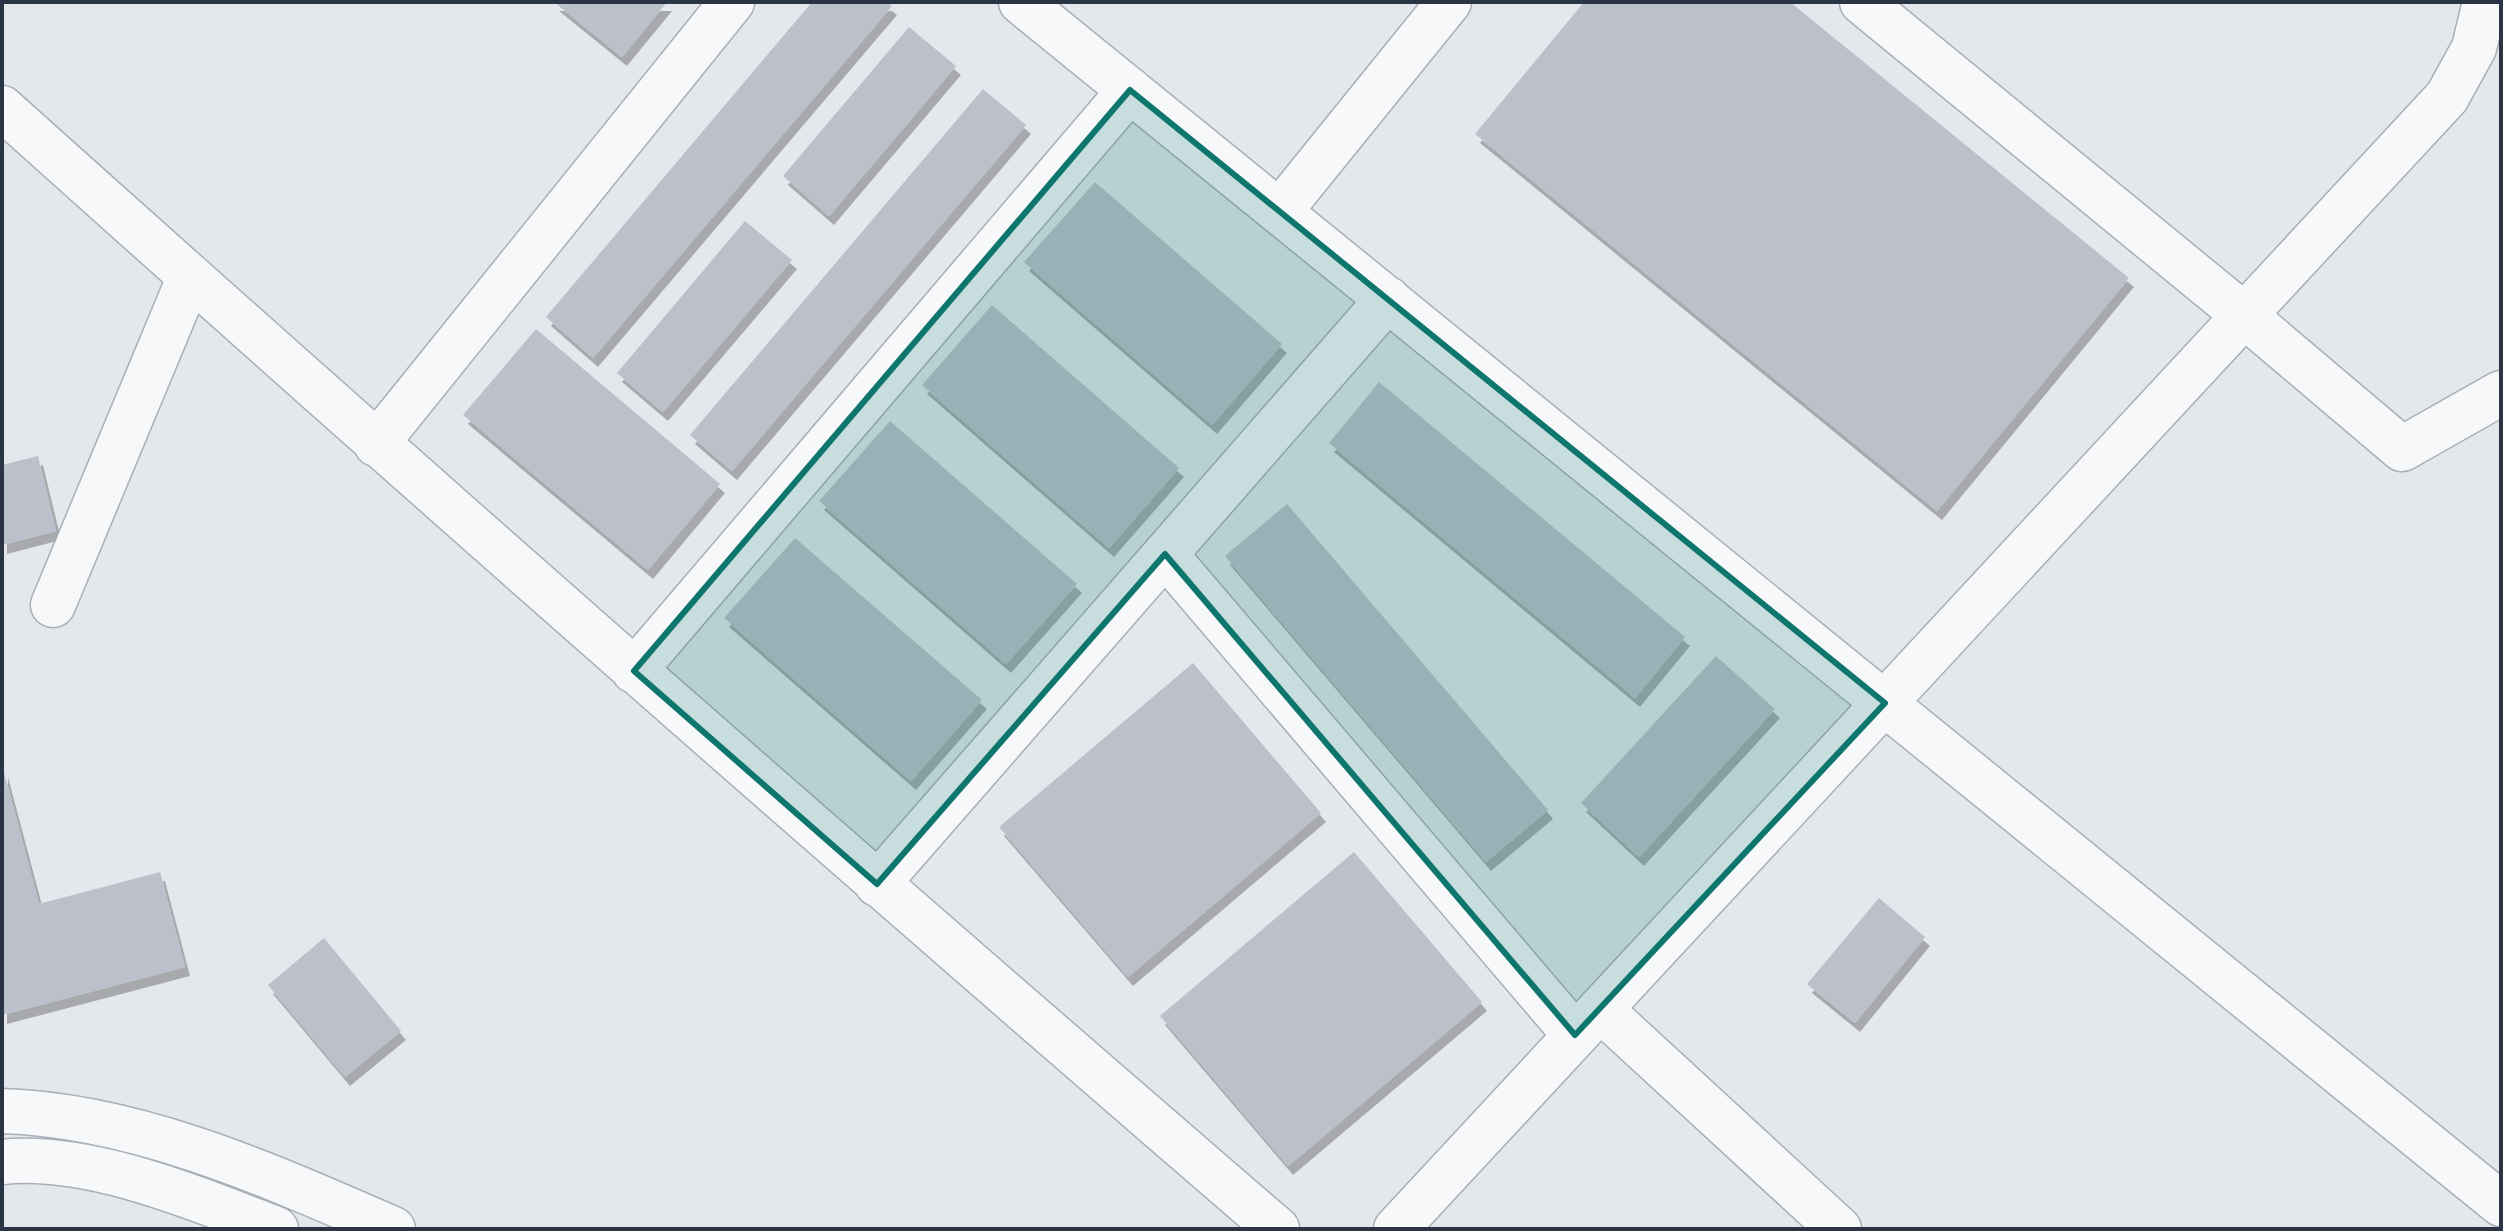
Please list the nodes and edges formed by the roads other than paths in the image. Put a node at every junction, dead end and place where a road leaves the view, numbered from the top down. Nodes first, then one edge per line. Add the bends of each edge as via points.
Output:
1 (732, 2) edge
2 (1021, 2) edge
3 (1449, 2) edge
4 (1862, 2) edge
5 (2485, 2) edge
6 (1130, 90) junction
7 (2, 108) edge
8 (1280, 211) junction
9 (190, 276) junction
10 (1388, 299) junction
11 (2245, 316) junction
12 (2501, 393) edge
13 (376, 444) junction
14 (1165, 554) junction
15 (53, 605) dead end
16 (634, 671) junction
17 (1885, 703) junction
18 (877, 884) junction
19 (1588, 1022) junction
20 (2, 1111) edge
21 (2, 1162) edge
22 (2501, 1204) edge
23 (276, 1229) edge
24 (393, 1229) edge
25 (1277, 1229) edge
26 (1396, 1229) edge
27 (1839, 1229) edge

1 - 13 street
2 - 6 street
3 - 8 street
4 - 11 street
5 - 11 street via 2474,48 2447,97
6 - 8 street
6 - 16 street
7 - 9 street
8 - 10 street
9 - 13 street
9 - 15 street
10 - 14 street
10 - 17 street
11 - 12 street via 2402,449
11 - 17 street
13 - 16 street
14 - 18 street
14 - 19 street
16 - 18 street
17 - 19 street
17 - 22 street
18 - 25 street
19 - 26 street
19 - 27 street
20 - 24 street via 56,1114 156,1138
21 - 23 street via 97,1169

